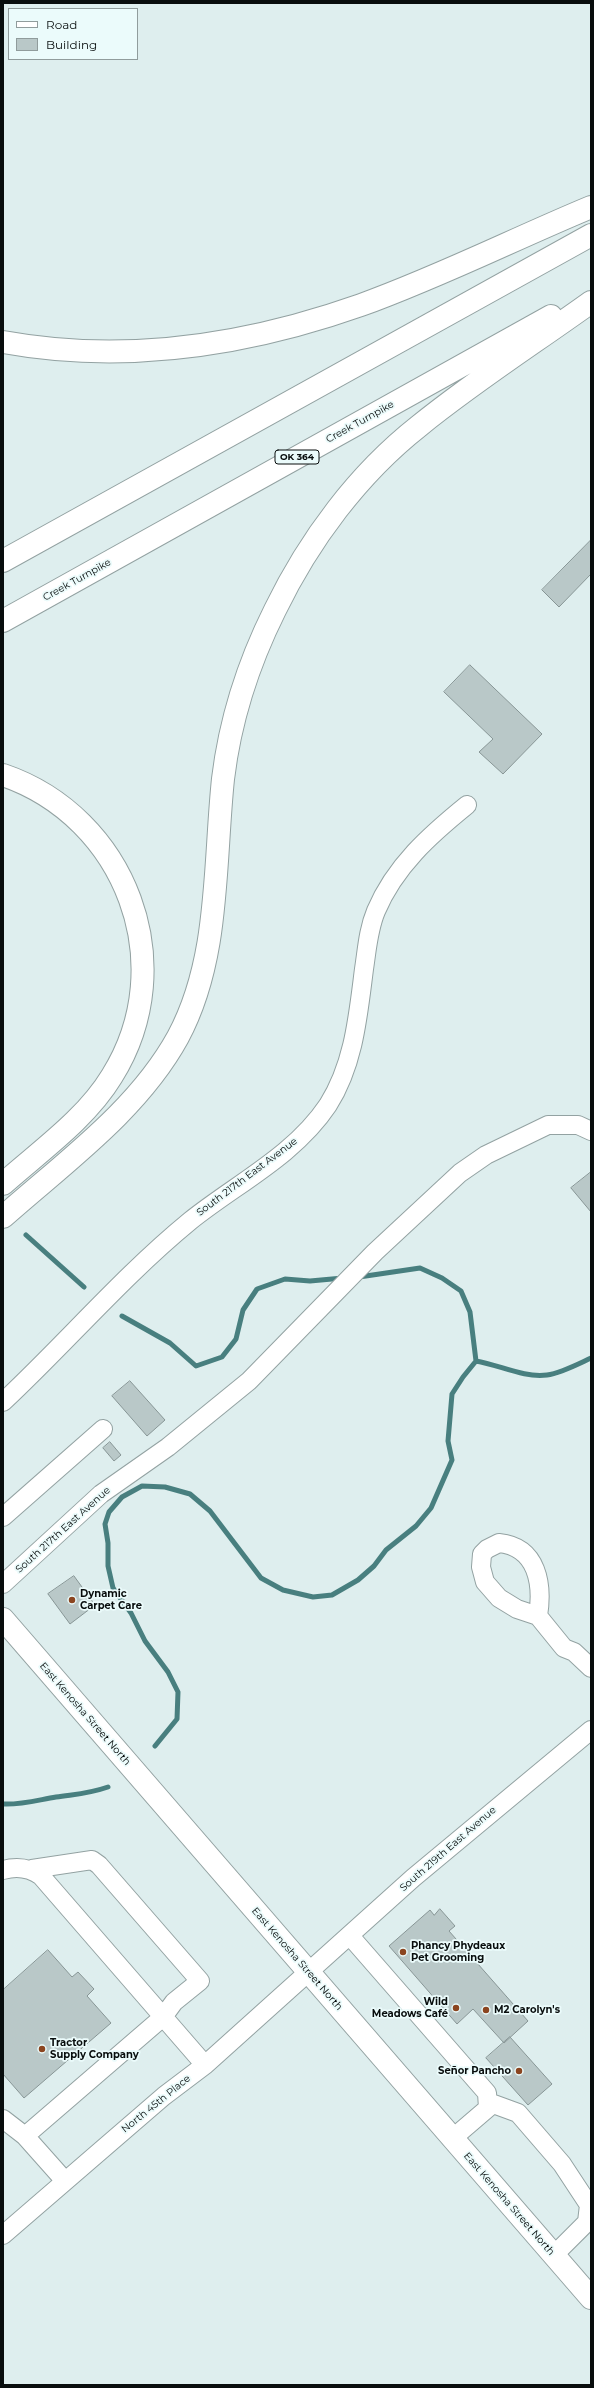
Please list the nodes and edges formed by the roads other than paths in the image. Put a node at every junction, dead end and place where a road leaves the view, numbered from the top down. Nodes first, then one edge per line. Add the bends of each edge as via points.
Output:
1 (591, 207) edge
2 (591, 235) edge
3 (591, 294) edge
4 (591, 302) edge
5 (3, 342) edge
6 (3, 561) edge
7 (3, 621) edge
8 (3, 775) edge
9 (467, 805) dead end
10 (591, 1131) edge
11 (24, 1165) junction
12 (3, 1177) edge
13 (3, 1184) edge
14 (3, 1217) edge
15 (3, 1402) edge
16 (103, 1429) dead end
17 (3, 1517) edge
18 (3, 1584) edge
19 (538, 1616) dead end
20 (3, 1620) edge
21 (591, 1668) edge
22 (591, 1730) edge
23 (32, 1869) junction
24 (3, 1870) edge
25 (350, 1936) junction
26 (308, 1973) junction
27 (163, 2017) junction
28 (205, 2065) junction
29 (488, 2102) junction
30 (3, 2119) edge
31 (25, 2136) junction
32 (453, 2138) junction
33 (65, 2182) junction
34 (3, 2235) edge
35 (554, 2255) junction
36 (591, 2298) edge

1 - 5 main road via 362,305 269,333 193,347 136,352 62,350
2 - 6 main road
3 - 7 main road, Creek Turnpike / OK 364
4 - 14 main road via 419,426 352,492 310,547 274,611 239,703 224,776 210,930 198,992 188,1016 162,1063 144,1088 120,1113
8 - 11 main road via 49,796 93,836 115,865 125,886 135,914 142,950 142,989 139,1007 129,1042 116,1070 86,1110
9 - 15 street, South 217th East Avenue via 413,853 386,890 368,937 360,1003 348,1066 326,1107 298,1139 191,1220 156,1251
10 - 18 street, South 217th East Avenue via 578,1125 548,1125 486,1155 449,1182 375,1252 249,1381 168,1447 101,1494
11 - 12 main road
11 - 13 main road
16 - 17 street
19 - 21 street via 564,1648 574,1652
20 - 26 main road, East Kenosha Street North
22 - 25 street, South 219th East Avenue via 413,1878
23 - 24 street
23 - 27 street via 41,1876
23 - 27 street via 92,1860 99,1865 200,1981 174,2002
25 - 26 street, South 219th East Avenue
25 - 29 street via 487,2093
26 - 28 street, North 45th Place
26 - 32 main road, East Kenosha Street North
27 - 28 street
27 - 31 street
28 - 33 street, North 45th Place via 164,2096
29 - 32 street via 488,2108
29 - 35 street via 518,2113 562,2164 589,2205 586,2222
30 - 31 street
31 - 33 street
32 - 35 main road, East Kenosha Street North
33 - 34 street, North 45th Place
35 - 36 main road, East Kenosha Street North

